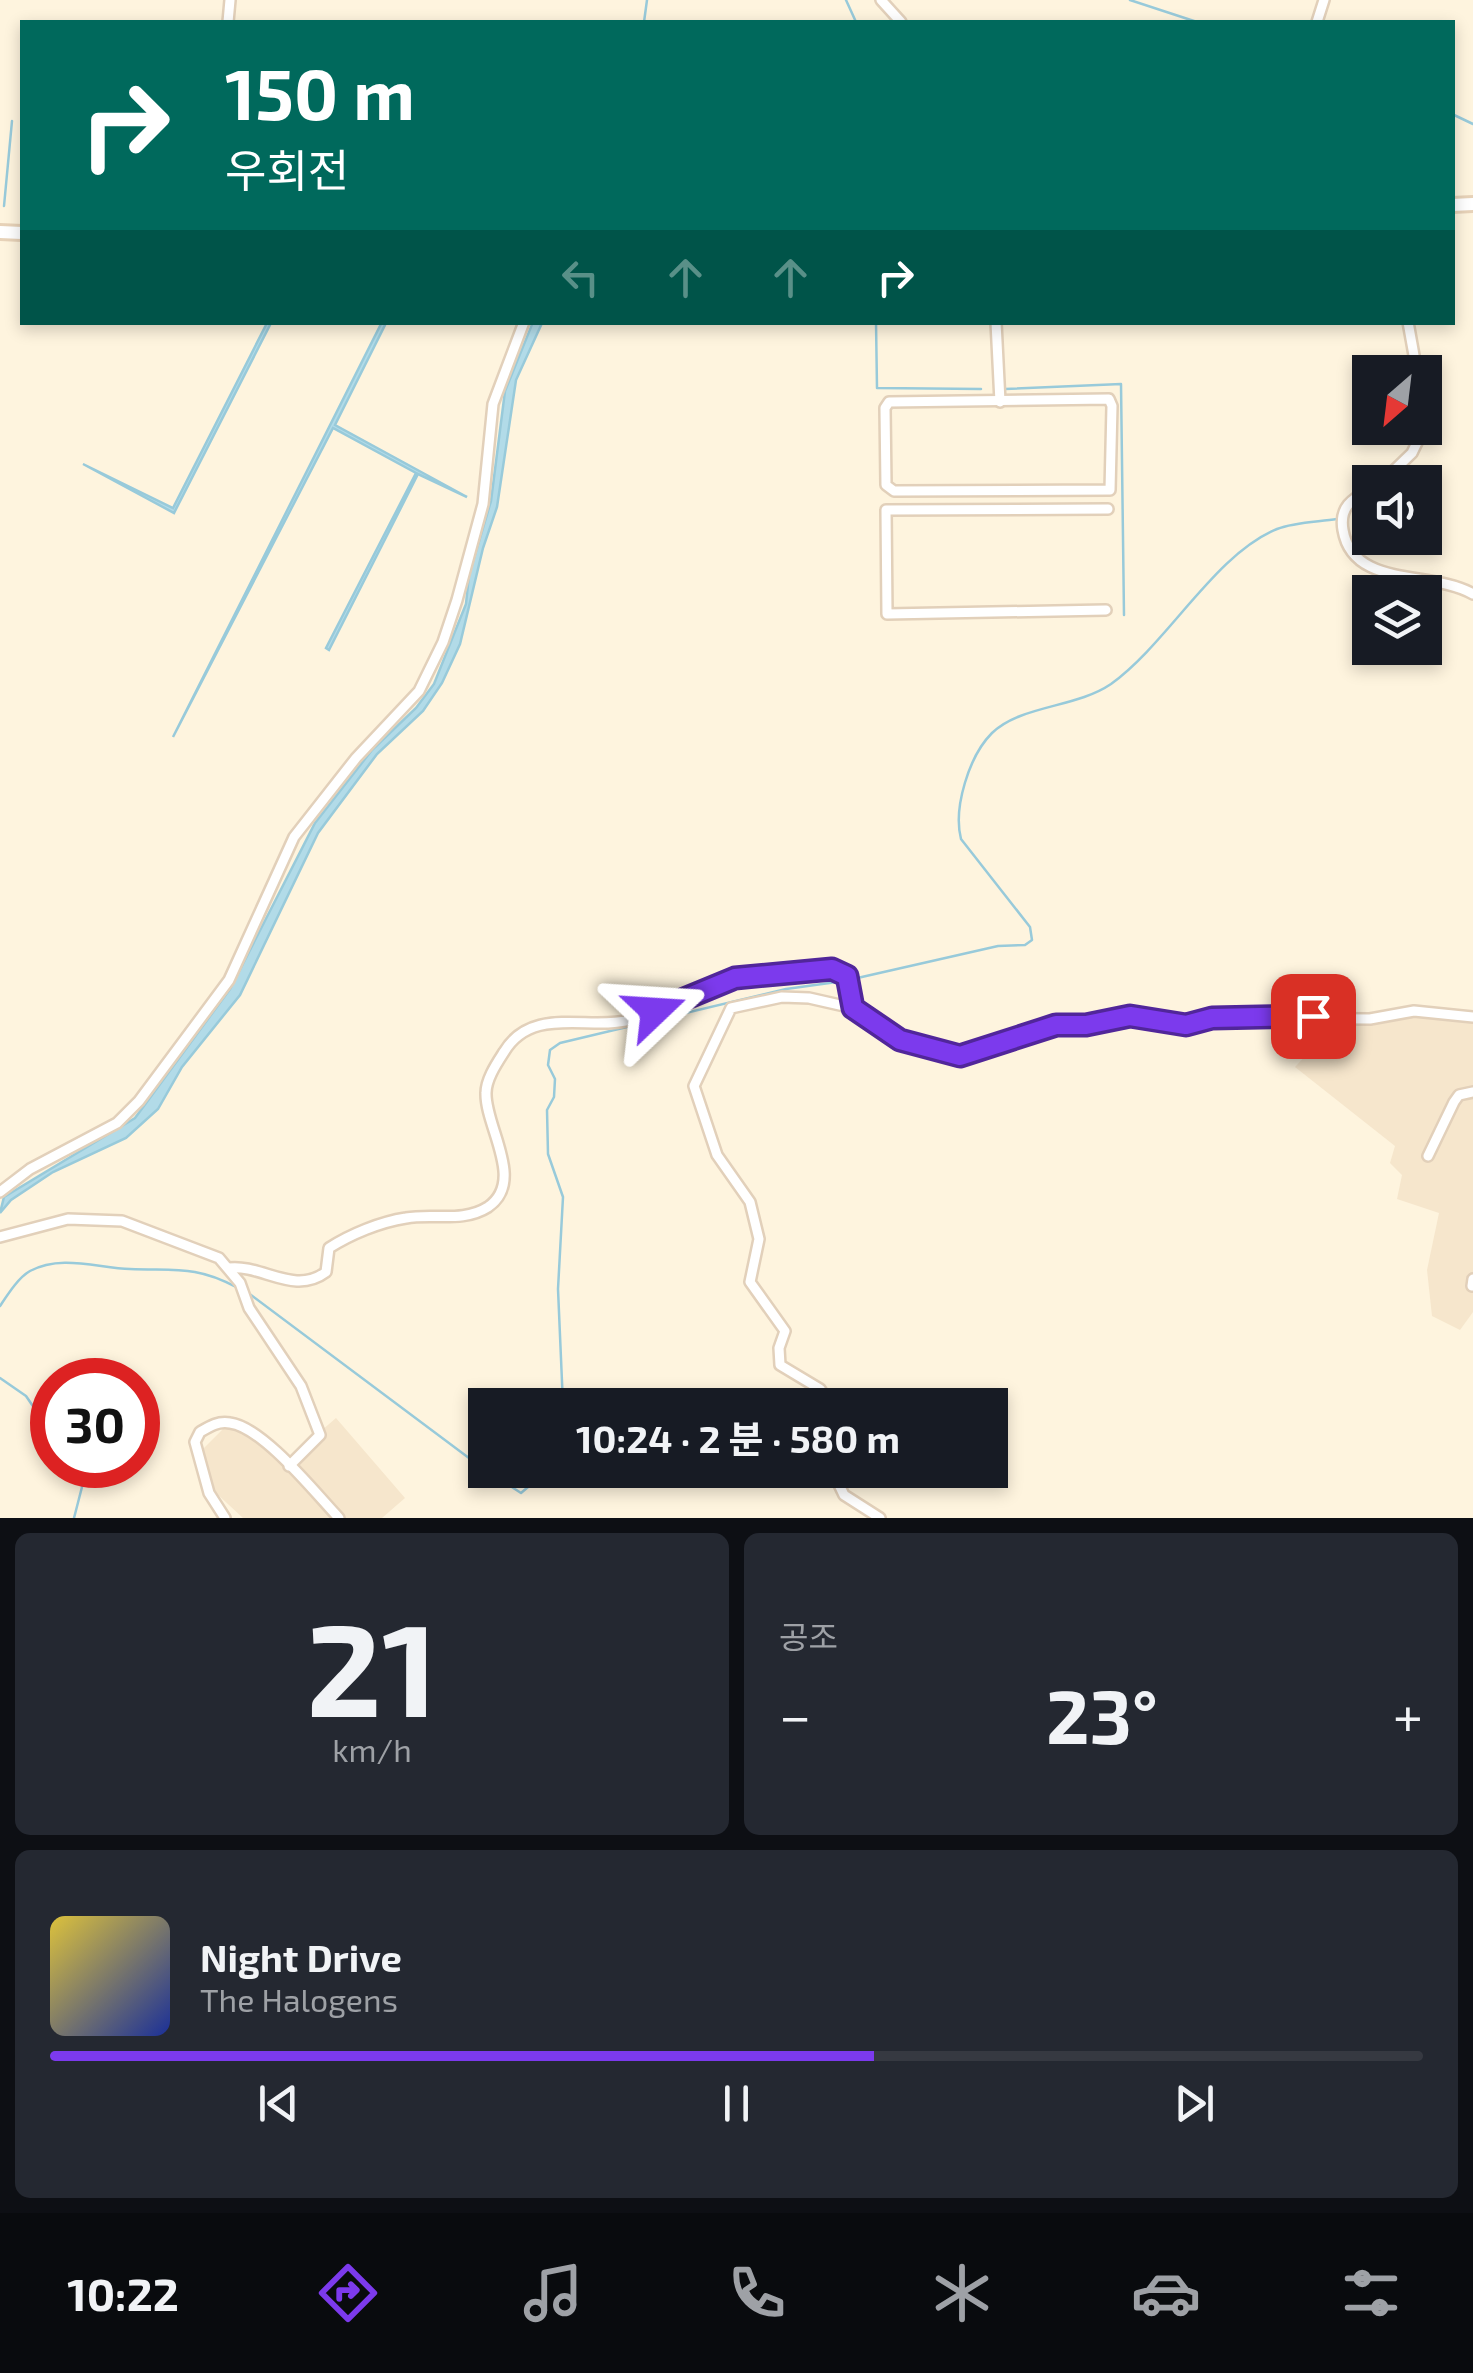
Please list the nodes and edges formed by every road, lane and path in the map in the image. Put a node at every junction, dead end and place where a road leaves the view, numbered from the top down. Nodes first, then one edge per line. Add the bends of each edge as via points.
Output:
1 (881, 0) edge
2 (899, 20) edge
3 (523, 325) edge
4 (996, 325) edge
5 (1409, 325) edge
6 (1414, 355) edge
7 (1000, 402) junction
8 (1416, 445) edge
9 (1400, 465) edge
10 (1081, 491) junction
11 (921, 492) junction
12 (1001, 494) junction
13 (1352, 499) edge
14 (1108, 508) dead end
15 (1002, 509) junction
16 (1081, 509) junction
17 (922, 510) junction
18 (1473, 594) edge
19 (1106, 610) dead end
20 (853, 1008) junction
21 (1473, 1017) edge
22 (1472, 1090) edge
23 (1428, 1156) dead end
24 (0, 1192) edge
25 (0, 1237) edge
26 (229, 1268) junction
27 (817, 1388) edge
28 (290, 1466) junction
29 (840, 1488) edge
30 (225, 1518) edge
31 (339, 1518) edge
32 (880, 1518) edge

1 - 2 street
3 - 24 street via 496,392 483,504 457,600 419,691 294,837 229,980 139,1102 118,1123
4 - 7 street
5 - 6 street
7 - 10 street via 1109,400 1112,489
7 - 11 street via 886,404 886,485 894,492
8 - 9 street
10 - 12 street
10 - 16 street
11 - 12 street
11 - 17 street
12 - 15 street
13 - 18 street via 1342,526 1351,555 1372,568
14 - 16 street
15 - 16 street
15 - 17 street
17 - 19 street via 886,510 886,614
20 - 21 street via 900,1040 960,1056 1044,1027 1130,1016 1186,1025 1212,1018 1370,1019 1414,1011
20 - 26 street via 847,976 832,969 735,978 615,1023 563,1020 537,1027 507,1046 486,1088 504,1176 489,1206 376,1226 328,1248 320,1277 287,1280 249,1267
20 - 27 street via 792,996 731,1008 694,1086 717,1155 750,1202 759,1239 750,1282 785,1331 780,1364
22 - 23 street via 1459,1094
25 - 26 street via 68,1219 122,1221 196,1247
26 - 28 street via 301,1386 320,1435
28 - 30 street via 236,1424 212,1424 200,1432 195,1442 202,1472
28 - 31 street
29 - 32 street

